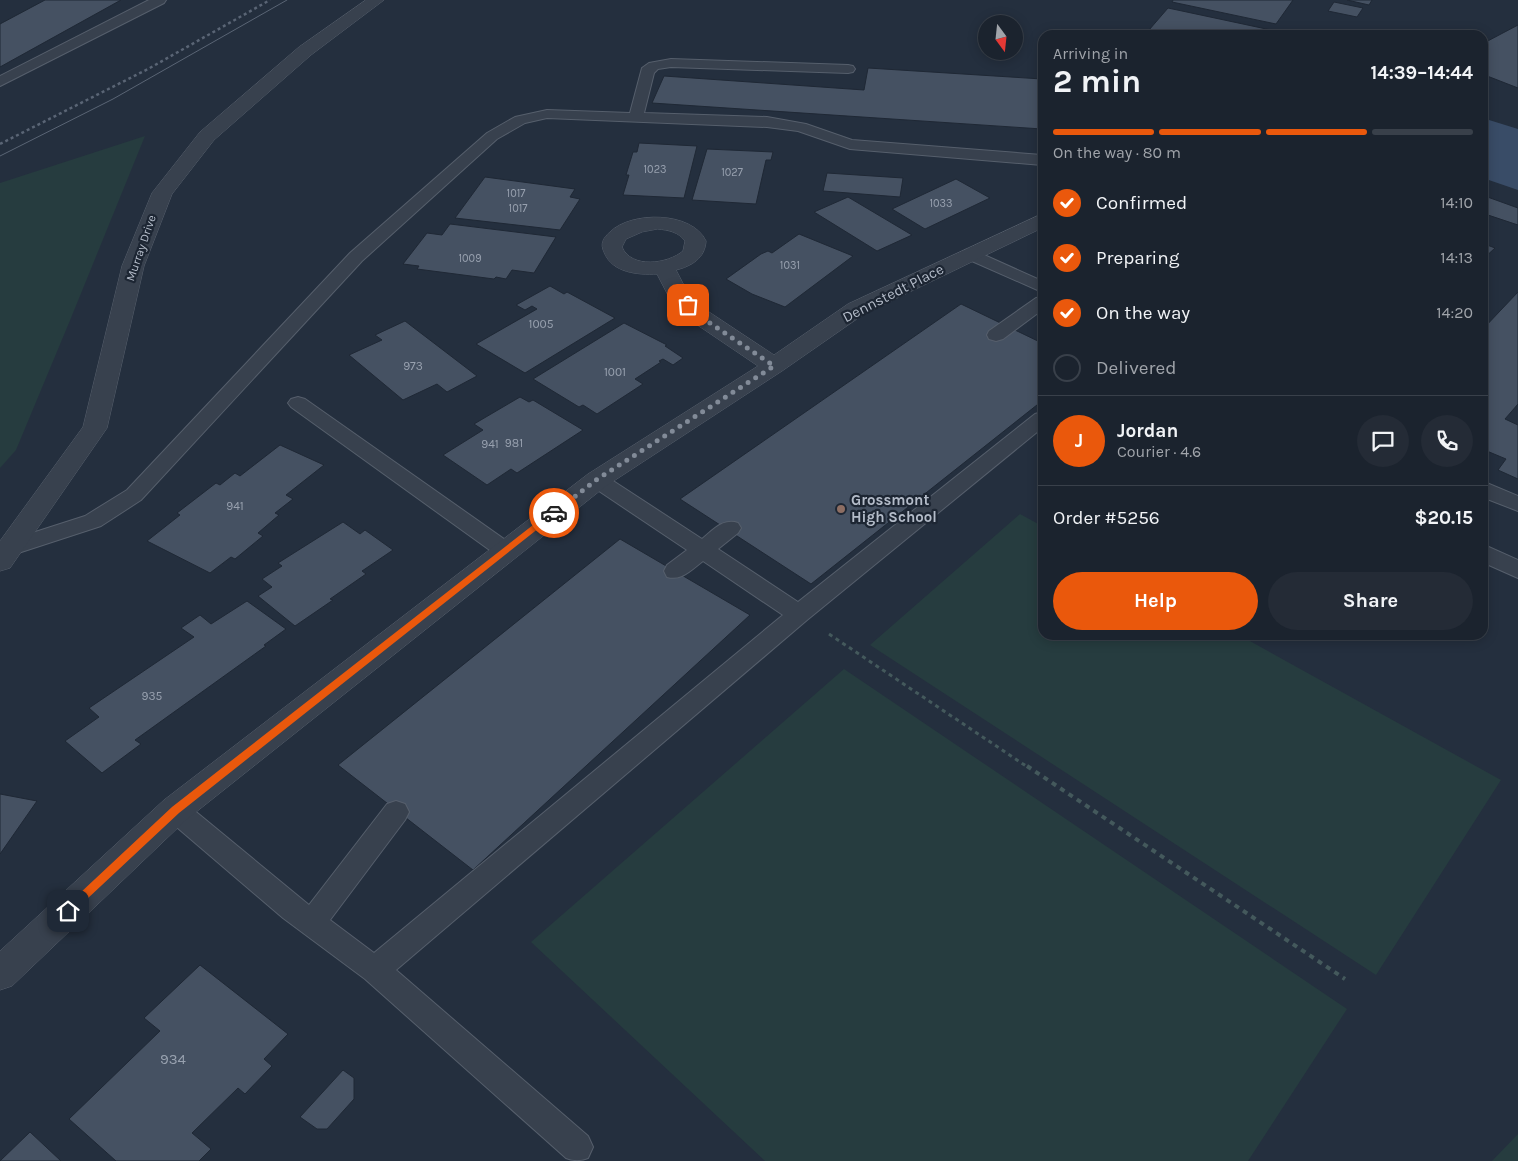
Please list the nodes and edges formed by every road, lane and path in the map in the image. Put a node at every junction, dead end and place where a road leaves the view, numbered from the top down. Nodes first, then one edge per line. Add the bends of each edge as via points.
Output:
1 (159, 0) edge
2 (376, 0) edge
3 (848, 69) dead end
4 (0, 82) edge
5 (636, 117) junction
6 (1038, 159) edge
7 (1038, 222) edge
8 (972, 254) junction
9 (664, 267) dead end
10 (1038, 285) edge
11 (1038, 305) edge
12 (996, 335) dead end
13 (774, 366) junction
14 (298, 404) dead end
15 (1038, 421) edge
16 (596, 480) junction
17 (1488, 491) edge
18 (1518, 504) edge
19 (730, 528) dead end
20 (701, 550) junction
21 (506, 551) junction
22 (5, 554) edge
23 (1488, 555) edge
24 (1518, 570) edge
25 (675, 572) dead end
26 (799, 614) junction
27 (175, 810) junction
28 (396, 812) dead end
29 (312, 922) junction
30 (375, 970) junction
31 (0, 974) edge
32 (1345, 979) dead end
33 (576, 1146) dead end

1 - 4 lane
2 - 22 street, Murray Drive via 305,52 207,136 162,193 132,266 95,428
3 - 5 lane via 671,63 654,66 647,71
5 - 6 lane via 767,122 801,127 868,147
5 - 22 lane via 547,114 520,120 492,136 356,257 134,495 93,521
7 - 8 street, Dennstedt Place
8 - 10 lane
8 - 13 street, Dennstedt Place via 856,309
9 - 13 street via 679,296 698,315
11 - 12 lane
13 - 16 street, Dennstedt Place
14 - 21 lane
15 - 26 lane
16 - 20 lane
16 - 21 street, Dennstedt Place
17 - 18 lane
19 - 20 lane
20 - 25 lane
20 - 26 lane
21 - 27 street, Dennstedt Place
23 - 24 lane
26 - 30 lane
26 - 32 path
27 - 29 lane
27 - 31 street, Dennstedt Place
28 - 29 lane
29 - 30 lane
30 - 33 lane

